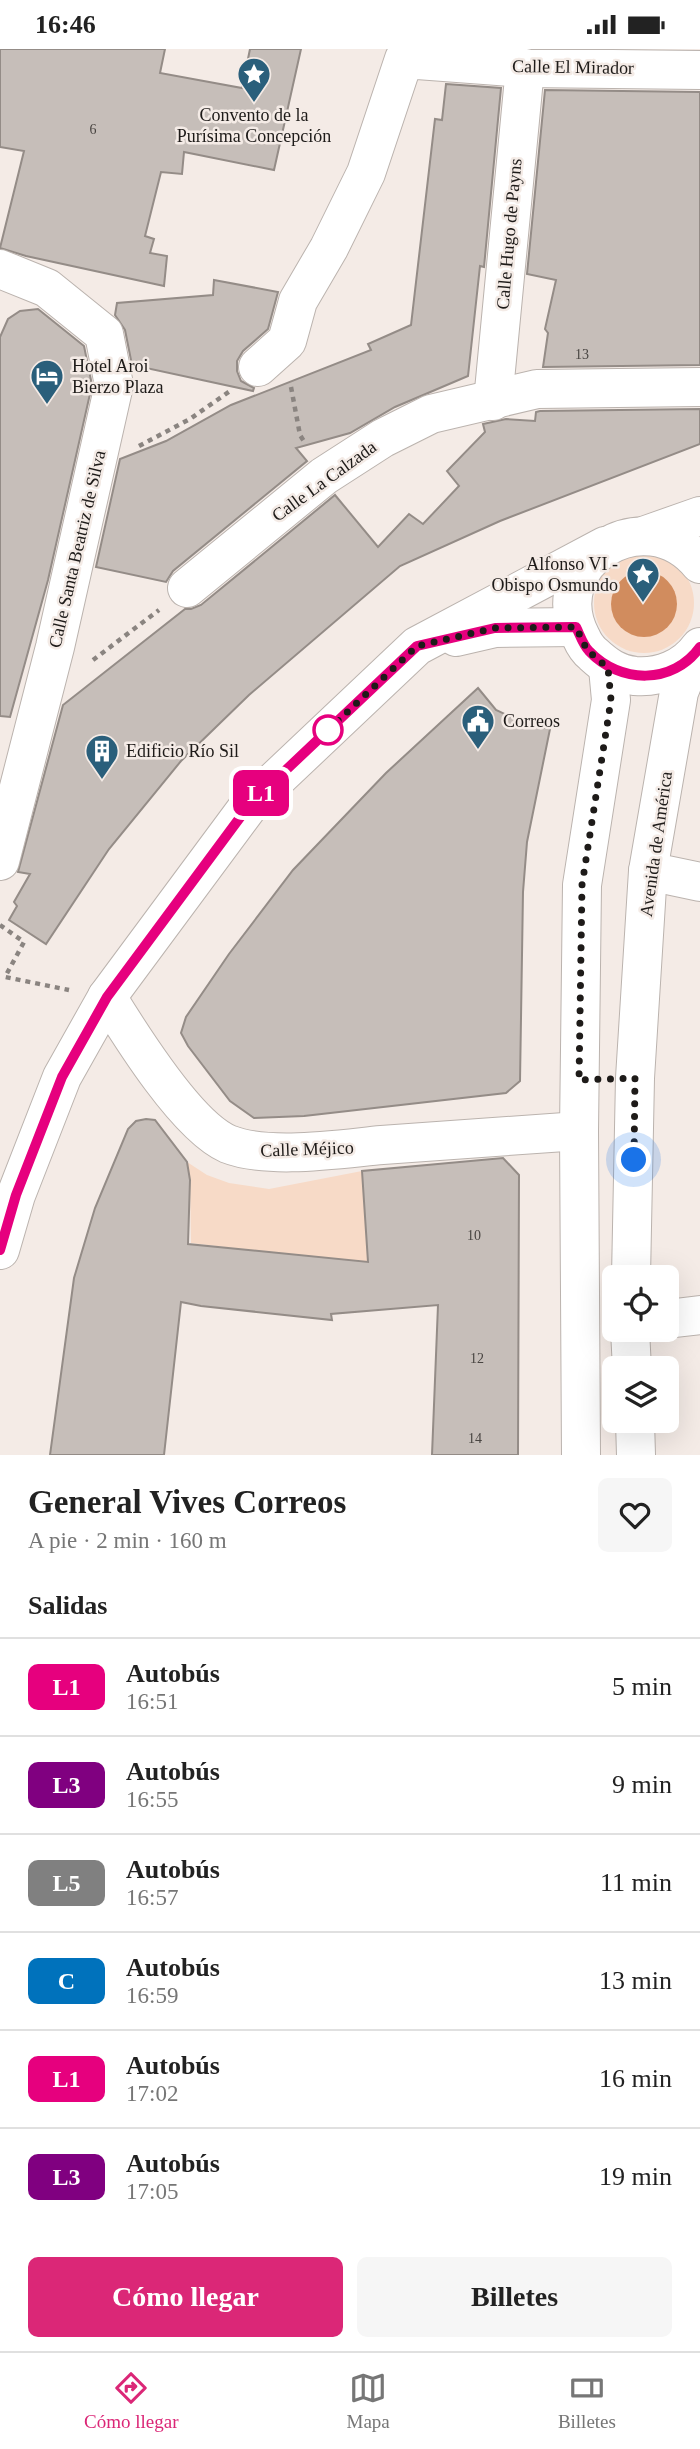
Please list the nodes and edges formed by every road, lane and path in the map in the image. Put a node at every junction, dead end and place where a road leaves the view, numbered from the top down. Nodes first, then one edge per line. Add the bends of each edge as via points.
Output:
1 (525, 68) junction
2 (700, 70) edge
3 (11, 273) edge
4 (258, 367) junction
5 (700, 387) edge
6 (493, 401) junction
7 (98, 459) junction
8 (324, 476) junction
9 (700, 516) edge
10 (646, 535) junction
11 (605, 546) junction
12 (700, 564) edge
13 (187, 588) joint
14 (576, 627) junction
15 (417, 646) junction
16 (697, 651) edge
17 (608, 668) junction
18 (41, 700) junction
19 (0, 861) edge
20 (648, 871) junction
21 (700, 881) edge
22 (0, 925) edge
23 (107, 997) junction
24 (635, 1078) junction
25 (579, 1080) junction
26 (579, 1131) junction
27 (633, 1187) junction
28 (579, 1191) junction
29 (0, 1250) edge
30 (631, 1265) edge
31 (700, 1315) edge
32 (679, 1318) edge
33 (635, 1433) edge
34 (581, 1455) edge
35 (636, 1455) edge

1 - 2 street, Calle El Mirador
1 - 4 street, Calle El Mirador via 404,59 366,173 298,300 287,341
1 - 6 street, Calle Hugo de Payns
3 - 7 street, Calle Santa Beatriz de Silva via 47,288 104,334 114,385
4 - 7 path via 190,419 127,452
4 - 8 path via 287,368 300,435
5 - 6 street, Calle La Calzada via 537,389
6 - 8 street, Calle La Calzada via 431,414
7 - 18 street, Calle Santa Beatriz de Silva
8 - 13 street, Calle La Calzada
9 - 10 street
10 - 11 street
10 - 12 street via 673,541
11 - 14 street via 578,579 573,596
11 - 15 street
13 - 18 path
14 - 15 street via 495,628
14 - 17 street via 587,650
15 - 23 street via 250,804
16 - 17 street via 671,671 647,677
16 - 20 street, Avenida de América via 679,692
17 - 25 street via 611,700 582,885
18 - 19 street, Calle Santa Beatriz de Silva
20 - 21 street
20 - 24 street, Avenida de América
22 - 23 path via 24,942 5,977
23 - 26 street, Calle Méjico via 142,1053 200,1123 227,1143 257,1152
23 - 29 street via 62,1077
24 - 25 street
24 - 27 street, Avenida de América
25 - 26 street
26 - 28 street
27 - 28 street
27 - 30 street, Avenida de América
28 - 34 street
31 - 32 street
33 - 35 street

